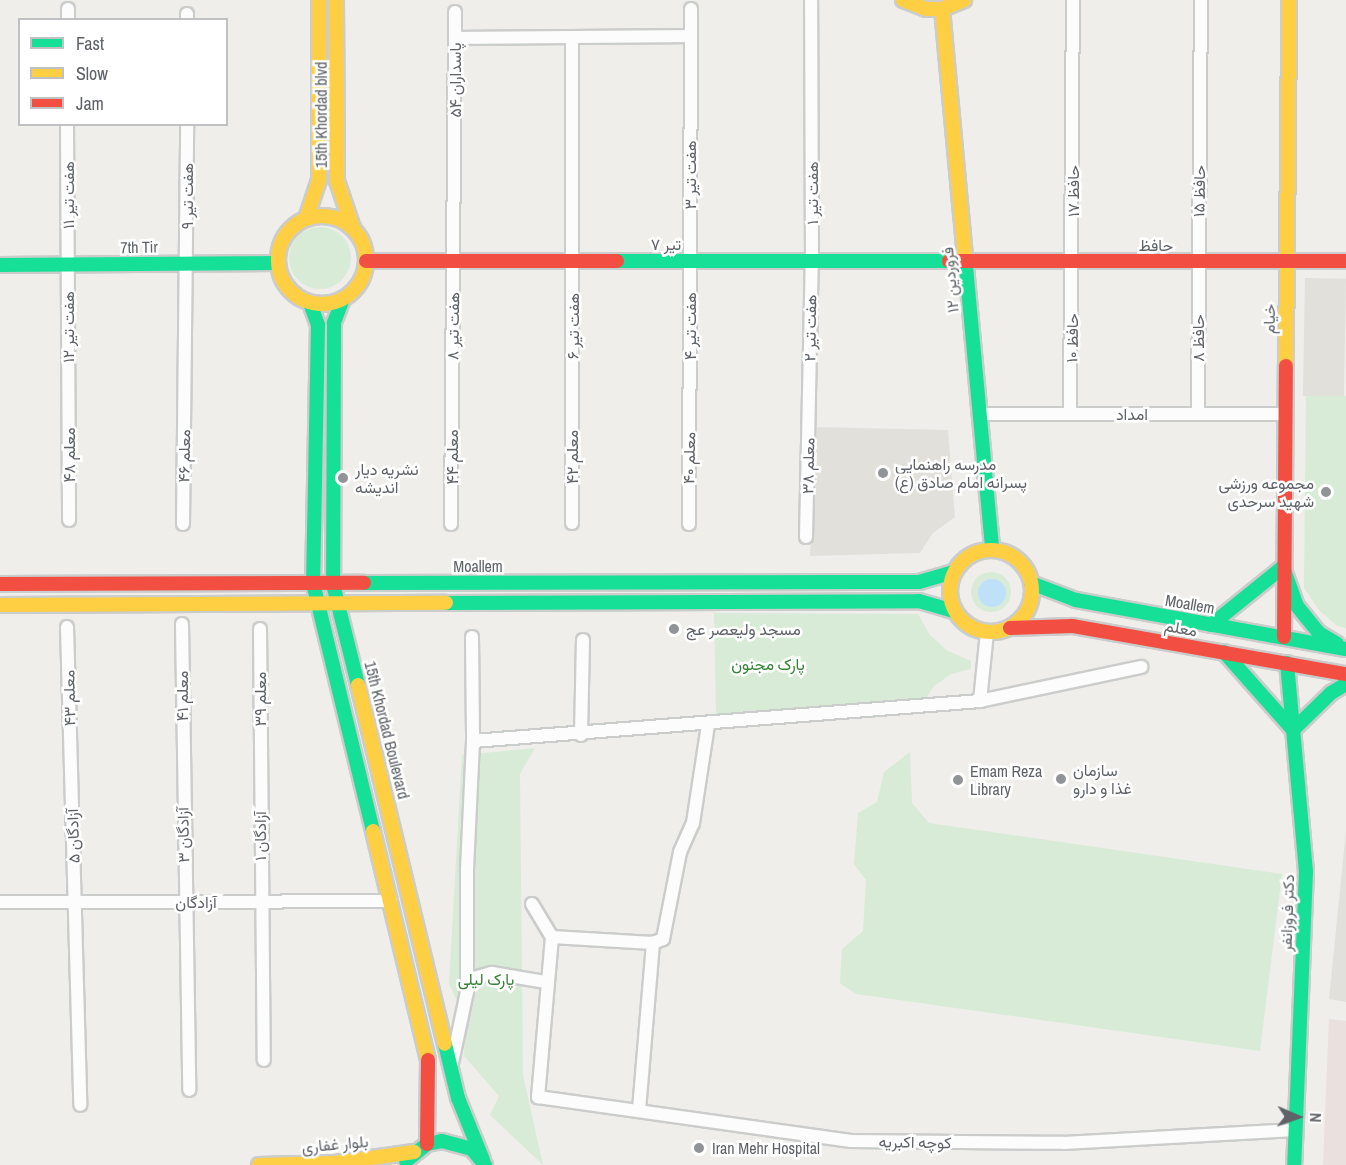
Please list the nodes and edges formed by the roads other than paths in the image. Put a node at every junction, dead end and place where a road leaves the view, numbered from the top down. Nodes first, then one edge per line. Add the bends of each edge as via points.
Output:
1 (319, 0) edge
2 (336, 0) edge
3 (810, 0) edge
4 (903, 0) edge
5 (964, 0) edge
6 (1073, 0) edge
7 (1201, 0) edge
8 (1289, 0) edge
9 (691, 9) dead end
10 (942, 9) junction
11 (455, 12) dead end
12 (690, 36) junction
13 (572, 37) junction
14 (455, 38) junction
15 (68, 126) edge
16 (187, 127) edge
17 (306, 219) junction
18 (353, 228) junction
19 (689, 260) junction
20 (366, 261) junction
21 (454, 261) junction
22 (573, 261) junction
23 (812, 261) junction
24 (1199, 261) junction
25 (1286, 261) junction
26 (1346, 261) edge
27 (278, 262) junction
28 (965, 262) junction
29 (1073, 262) junction
30 (186, 263) junction
31 (0, 265) edge
32 (68, 265) junction
33 (344, 299) junction
34 (310, 303) junction
35 (186, 389) joint
36 (68, 390) joint
37 (452, 390) joint
38 (572, 390) joint
39 (690, 393) joint
40 (809, 395) joint
41 (979, 414) junction
42 (1070, 414) junction
43 (1198, 414) junction
44 (1285, 414) junction
45 (69, 520) dead end
46 (183, 524) dead end
47 (451, 524) dead end
48 (572, 524) dead end
49 (688, 524) dead end
50 (806, 537) dead end
51 (992, 549) junction
52 (1283, 567) junction
53 (955, 572) junction
54 (313, 583) junction
55 (1031, 583) junction
56 (0, 584) edge
57 (333, 584) junction
58 (317, 603) junction
59 (338, 603) junction
60 (0, 605) edge
61 (954, 611) junction
62 (182, 624) dead end
63 (1211, 625) junction
64 (68, 627) dead end
65 (260, 628) dead end
66 (1010, 628) junction
67 (987, 632) junction
68 (472, 637) dead end
69 (1284, 638) junction
70 (584, 640) dead end
71 (1345, 648) edge
72 (1224, 652) junction
73 (1287, 663) junction
74 (1141, 667) dead end
75 (1346, 674) edge
76 (1346, 684) edge
77 (980, 702) junction
78 (708, 724) junction
79 (1293, 730) junction
80 (581, 735) junction
81 (473, 741) junction
82 (182, 767) joint
83 (71, 769) joint
84 (260, 770) joint
85 (391, 901) junction
86 (0, 902) edge
87 (75, 902) junction
88 (184, 902) junction
89 (260, 902) junction
90 (531, 904) dead end
91 (552, 937) junction
92 (653, 943) junction
93 (467, 980) junction
94 (546, 982) junction
95 (264, 1060) dead end
96 (451, 1067) junction
97 (189, 1090) dead end
98 (80, 1106) dead end
99 (639, 1110) junction
100 (1295, 1130) junction
101 (427, 1144) junction
102 (414, 1152) junction
103 (484, 1163) edge
104 (338, 1164) edge
105 (259, 1165) edge
106 (404, 1165) edge
107 (1294, 1165) edge

1 - 17 main road via 319,180
2 - 18 main road, 15th Khordad blvd via 338,181
3 - 23 street, هفت تیر ۱
4 - 10 main road via 926,9
5 - 10 main road
6 - 29 street, حافظ ۱۷
7 - 24 street, حافظ ۱۵
8 - 25 main road, خیام
9 - 12 street, هفت تیر ۳
10 - 28 main road, ۱۲ فروردین
11 - 14 street, پاسداران ۵۴
12 - 13 street
12 - 19 street, هفت تیر ۳
13 - 14 street
13 - 22 street, هفت تیر ۶
14 - 21 street, پاسداران ۵۴
15 - 32 street, هفت تیر ۱۱
16 - 30 street, هفت تیر ۹
17 - 18 main road via 332,217
17 - 27 main road via 282,240
18 - 20 main road
19 - 22 main road, ۷ تیر
19 - 23 main road, ۷ تیر
19 - 39 street, هفت تیر ۴
20 - 21 main road, ۷ تیر
20 - 33 main road via 360,283
21 - 22 main road, ۷ تیر
21 - 37 street, هفت تیر ۸
22 - 38 street, هفت تیر ۶
23 - 28 main road, ۷ تیر
23 - 40 street, هفت تیر ۲
24 - 25 main road, حافظ
24 - 29 main road, حافظ
24 - 43 street, حافظ ۸
25 - 26 main road, حافظ
25 - 44 main road, خیام
27 - 30 main road, 7th Tir
27 - 34 main road via 284,284
28 - 29 main road, حافظ
28 - 41 main road, ۱۲ فروردین
29 - 42 street, حافظ ۱۰
30 - 32 main road, 7th Tir
30 - 35 street, هفت تیر ۹
31 - 32 main road, 7th Tir
32 - 36 street, هفت تیر ۱۲
33 - 34 main road
33 - 57 main road, 15th Khordad Boulevard via 334,323
34 - 54 main road via 318,325
35 - 46 street, معلم ۴۶
36 - 45 street, معلم ۴۸
37 - 47 street, معلم ۴۴
38 - 48 street, معلم ۴۲
39 - 49 street, معلم ۴۰
40 - 50 street, معلم ۳۸
41 - 42 street, امداد
41 - 51 main road, ۱۲ فروردین
42 - 43 street, امداد
43 - 44 street, امداد
44 - 52 main road, خیام
51 - 53 main road via 971,554
51 - 55 main road via 1017,559
52 - 63 main road
52 - 69 main road, خیام
52 - 71 main road via 1297,606 1319,633
53 - 57 main road, Moallem via 920,582
53 - 61 main road via 949,596
54 - 56 main road, Moallem
54 - 57 main road, Moallem
54 - 58 main road
55 - 63 main road, Moallem via 1076,600
55 - 66 main road via 1031,604 1023,618
57 - 59 main road, 15th Khordad Boulevard
58 - 59 main road
58 - 60 main road
58 - 85 main road
59 - 61 main road via 919,601
59 - 96 main road, 15th Khordad Boulevard
61 - 67 main road via 964,624
62 - 82 street, معلم ۴۱
63 - 69 main road, Moallem
64 - 83 street, معلم ۴۳
65 - 84 street, معلم ۳۹
66 - 67 main road
66 - 72 main road, معلم via 1073,626
67 - 77 street
68 - 81 street
69 - 71 main road, Moallem
70 - 80 street
72 - 73 main road, معلم
72 - 79 main road
73 - 75 main road, معلم
73 - 79 main road, دکتر فروزانفر
74 - 77 street
76 - 79 main road via 1331,693
77 - 78 street
78 - 80 street
78 - 92 street via 693,823 680,852 667,933
79 - 100 main road, دکتر فروزانفر via 1306,871
80 - 81 street
81 - 93 street
82 - 88 street, آزادگان ۳
83 - 87 street, آزادگان ۵
84 - 89 street, آزادگان ۱
85 - 89 street, آزادگان
85 - 101 main road via 429,1065
86 - 87 street, آزادگان
87 - 88 street, آزادگان
87 - 98 street, آزادگان ۵
88 - 89 street, آزادگان
88 - 97 street, آزادگان ۳
89 - 95 street, آزادگان ۱
90 - 91 street
91 - 92 street
91 - 94 street
92 - 99 street
93 - 94 street via 492,974
93 - 96 street
94 - 99 street, کوچه اکبریه via 538,1097
96 - 103 main road, 15th Khordad Boulevard via 458,1098
99 - 100 street, کوچه اکبریه via 850,1141 1064,1143
100 - 107 main road, دکتر فروزانفر
101 - 102 main road
101 - 103 main road via 458,1143
102 - 104 main road, بلوار غفاری
102 - 106 main road
104 - 105 main road, بلوار غفاری

